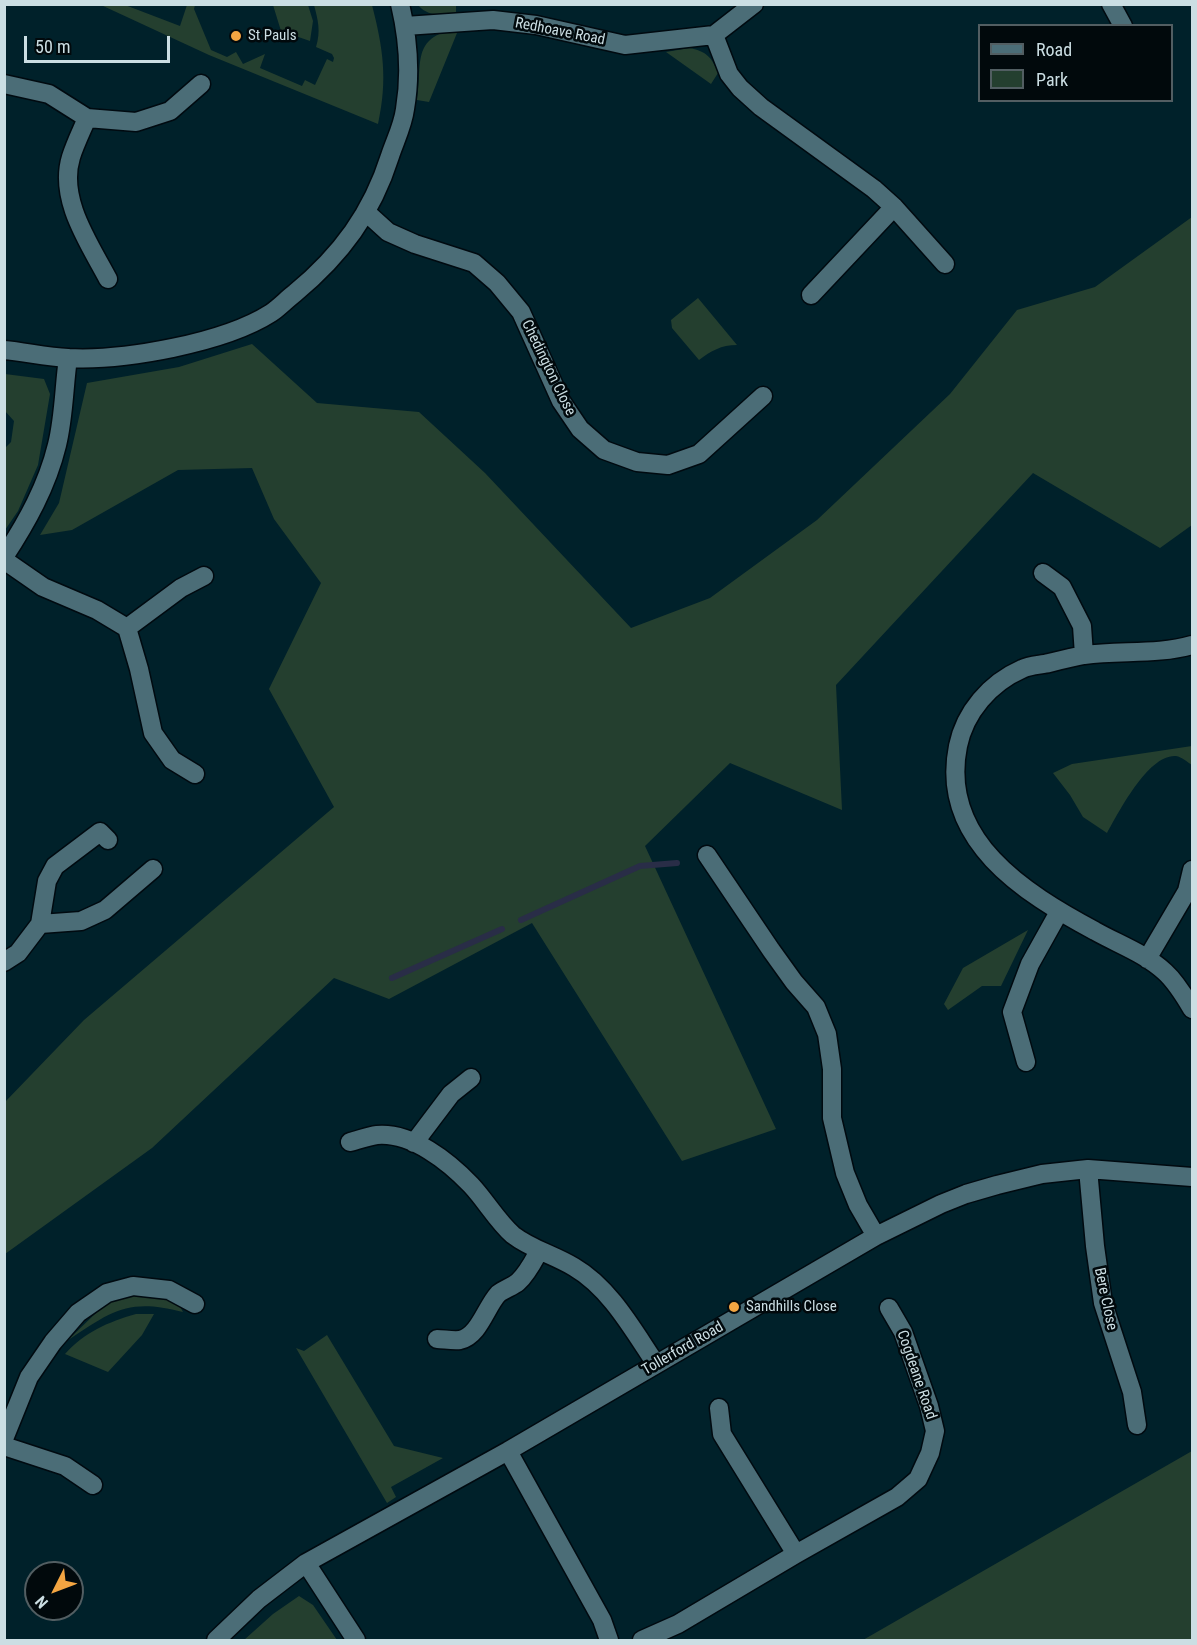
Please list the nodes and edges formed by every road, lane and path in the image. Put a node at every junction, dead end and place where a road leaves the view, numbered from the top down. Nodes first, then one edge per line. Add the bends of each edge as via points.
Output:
1 (400, 4) edge
2 (754, 4) edge
3 (1111, 4) edge
4 (1122, 24) edge
5 (405, 26) junction
6 (714, 35) junction
7 (4, 84) edge
8 (201, 84) dead end
9 (87, 118) junction
10 (894, 207) junction
11 (367, 213) junction
12 (945, 264) dead end
13 (108, 279) dead end
14 (811, 295) dead end
15 (4, 350) edge
16 (68, 358) junction
17 (763, 396) dead end
18 (4, 559) edge
19 (1043, 573) dead end
20 (204, 576) dead end
21 (127, 628) junction
22 (1192, 645) edge
23 (1084, 655) junction
24 (195, 774) dead end
25 (108, 840) dead end
26 (707, 855) dead end
27 (153, 869) dead end
28 (1192, 870) edge
29 (1059, 912) junction
30 (40, 924) junction
31 (1147, 959) junction
32 (4, 962) edge
33 (1192, 1009) edge
34 (1026, 1062) dead end
35 (471, 1078) dead end
36 (350, 1142) dead end
37 (414, 1143) junction
38 (1088, 1169) junction
39 (1192, 1177) edge
40 (876, 1236) junction
41 (539, 1251) junction
42 (195, 1304) dead end
43 (889, 1308) dead end
44 (437, 1338) dead end
45 (656, 1364) junction
46 (719, 1408) dead end
47 (1137, 1425) dead end
48 (4, 1439) edge
49 (4, 1446) edge
50 (508, 1451) junction
51 (93, 1485) dead end
52 (796, 1554) junction
53 (306, 1563) junction
54 (216, 1641) edge
55 (356, 1641) edge
56 (609, 1641) edge
57 (642, 1641) edge

1 - 5 street
2 - 6 street
3 - 4 street
5 - 6 street, Redhoave Road via 493,20 536,25 625,45
5 - 11 street via 409,73 405,110
6 - 10 street via 729,74 740,88
7 - 9 street via 49,94
8 - 9 street via 170,111 136,123
9 - 13 street via 70,158 68,190 79,223
10 - 12 street
10 - 14 street
11 - 16 street via 332,260 304,286 271,313 236,330 141,354
11 - 17 street, Chedington Close via 388,232 474,263 497,283 521,312 561,401 580,429 604,450 637,462 668,465 699,454
15 - 16 street
16 - 18 street via 57,443 47,481
18 - 21 street via 43,587 97,610
19 - 23 street via 1062,587 1082,626
20 - 21 street
21 - 24 street via 153,733 172,760
22 - 23 street via 1173,650
23 - 29 street via 1023,668 993,687 971,710 955,759 963,817 977,843 1003,870
25 - 30 street via 100,832 55,866 47,881
26 - 40 street via 771,950 816,1007 827,1034 832,1118 845,1173
27 - 30 street via 105,910 81,921
28 - 31 street via 1187,891
29 - 31 street
29 - 34 street via 1030,964 1012,1012
30 - 32 street via 18,953
31 - 33 street via 1166,973
35 - 37 street via 452,1094
36 - 37 street via 378,1135
37 - 41 street via 446,1162 512,1234
38 - 39 street, Tollerford Road
38 - 40 street, Tollerford Road via 1042,1174 966,1194
38 - 47 street, Bere Close via 1103,1303 1132,1392
40 - 45 street, Tollerford Road
41 - 44 street via 517,1283 500,1292 480,1325 460,1340
41 - 45 street via 574,1267 606,1293
42 - 48 street via 169,1290 133,1286 107,1293 78,1313 29,1377
43 - 52 street, Cogdeane Road via 903,1332 929,1406 935,1431 930,1453 918,1479 897,1497
45 - 50 street, Tollerford Road
46 - 52 street via 722,1434
49 - 51 street via 64,1466
50 - 53 street, Tollerford Road
50 - 56 street via 597,1610
52 - 57 street, Cogdeane Road
53 - 54 street, Tollerford Road via 259,1599
53 - 55 street

